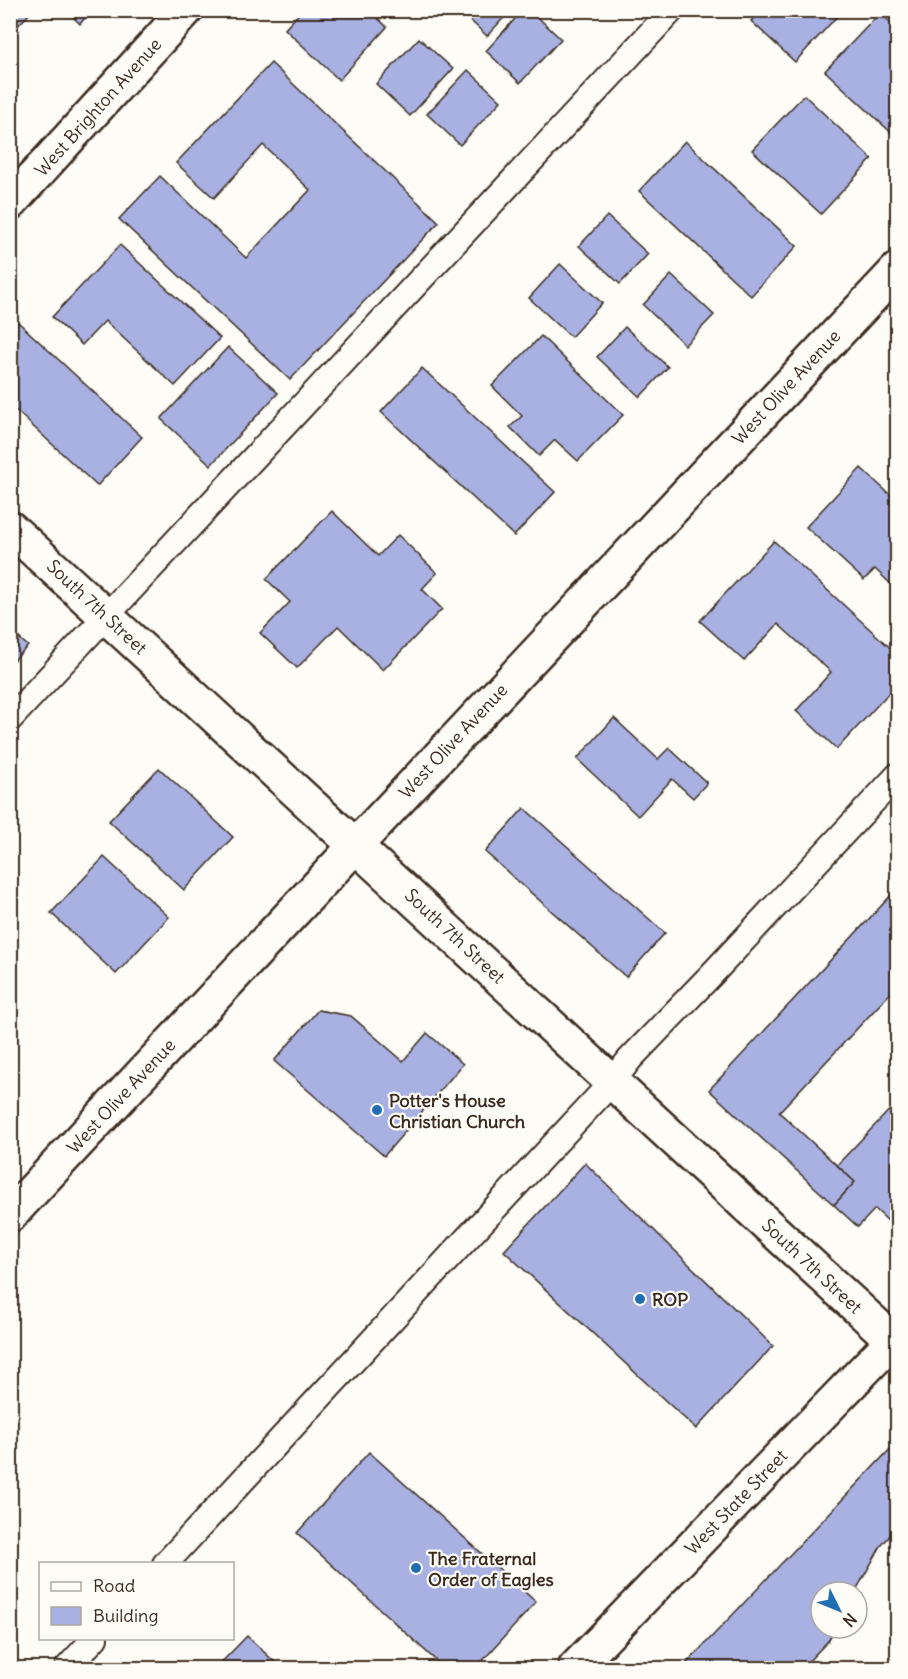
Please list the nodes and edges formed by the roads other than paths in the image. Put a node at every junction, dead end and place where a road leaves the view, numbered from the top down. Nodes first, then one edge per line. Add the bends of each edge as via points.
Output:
1 (186, 10) edge
2 (672, 10) edge
3 (10, 203) edge
4 (897, 269) edge
5 (10, 528) edge
6 (106, 616) junction
7 (10, 719) edge
8 (897, 775) edge
9 (356, 845) junction
10 (612, 1082) junction
11 (10, 1215) edge
12 (896, 1340) edge
13 (166, 1562) edge
14 (93, 1640) edge
15 (67, 1668) edge
16 (575, 1668) edge

1 - 3 street, West Brighton Avenue
2 - 6 lane
4 - 9 street, West Olive Avenue
5 - 6 street, South 7th Street
6 - 7 lane
6 - 9 street, South 7th Street
8 - 10 lane
9 - 10 street, South 7th Street
9 - 11 street, West Olive Avenue
10 - 12 street, South 7th Street
10 - 13 lane
12 - 16 street, West State Street
14 - 15 lane

